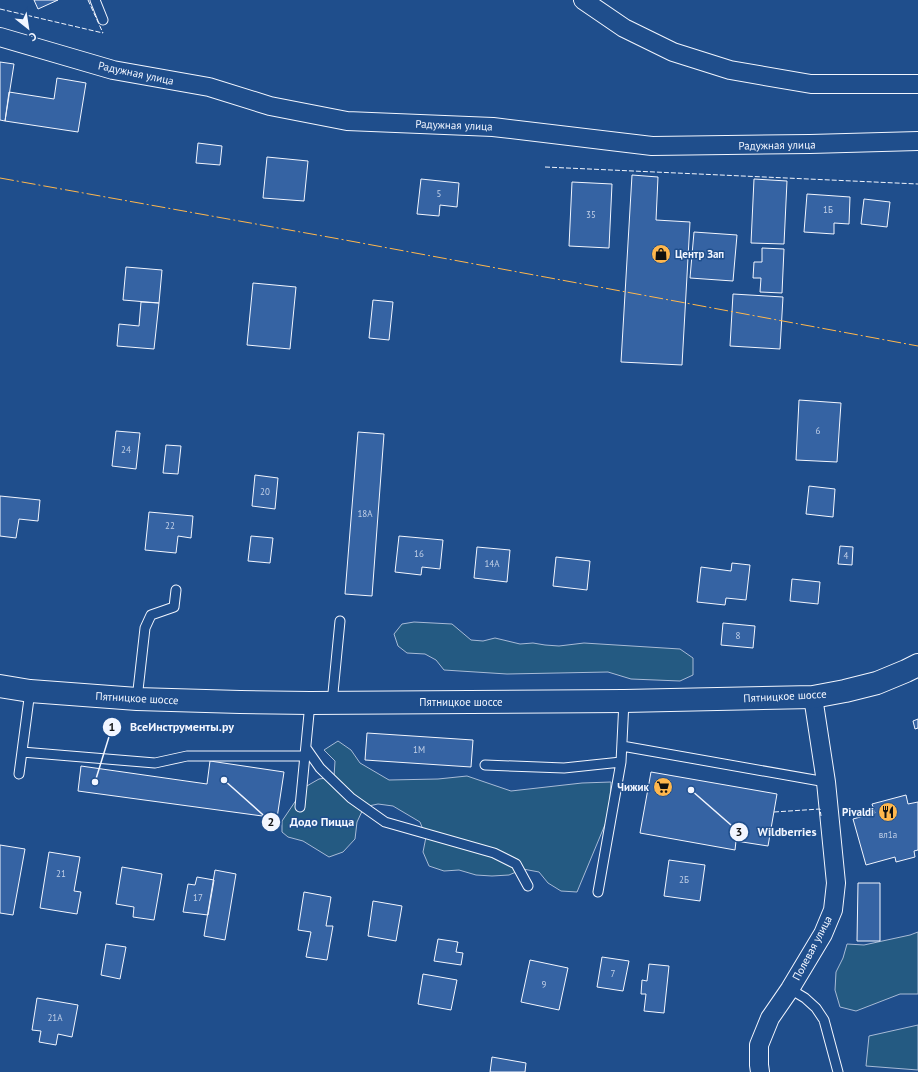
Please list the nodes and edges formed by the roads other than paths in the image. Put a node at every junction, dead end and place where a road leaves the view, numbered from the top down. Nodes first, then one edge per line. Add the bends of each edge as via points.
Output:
1 (95, 0) edge
2 (583, 0) edge
3 (103, 20) dead end
4 (0, 37) edge
5 (918, 84) edge
6 (918, 141) edge
7 (176, 590) dead end
8 (340, 621) dead end
9 (918, 665) edge
10 (0, 686) edge
11 (30, 692) junction
12 (813, 697) junction
13 (138, 699) junction
14 (624, 701) junction
15 (310, 703) junction
16 (332, 703) junction
17 (622, 746) junction
18 (22, 752) junction
19 (306, 752) junction
20 (621, 762) junction
21 (485, 765) dead end
22 (19, 774) dead end
23 (826, 782) junction
24 (300, 807) dead end
25 (528, 886) dead end
26 (598, 892) dead end
27 (790, 989) junction
28 (760, 1072) edge
29 (838, 1072) edge

1 - 3 lane
2 - 5 street via 624,28 673,52 730,70 811,84
4 - 6 street, Радужная улица via 113,70 209,87 270,106 347,121 493,126 652,146
7 - 13 lane via 174,607 151,615 145,628
8 - 16 lane
9 - 12 main road, Пятницкое шоссе via 877,683
10 - 11 main road, Пятницкое шоссе
11 - 13 main road, Пятницкое шоссе
11 - 18 lane
12 - 14 main road, Пятницкое шоссе
12 - 23 street, Полевая улица
13 - 15 main road, Пятницкое шоссе
14 - 16 main road, Пятницкое шоссе
14 - 17 lane
15 - 16 main road, Пятницкое шоссе
15 - 19 lane
17 - 20 lane
17 - 23 lane
18 - 19 lane via 155,763 187,756
18 - 22 lane
19 - 24 lane
19 - 25 lane via 351,798 385,822 494,853 516,864
20 - 21 lane via 564,768
20 - 26 lane
23 - 27 street, Полевая улица via 836,883 833,910
27 - 28 street, Полевая улица via 770,1018 759,1045
27 - 29 lane via 816,1008 824,1020

